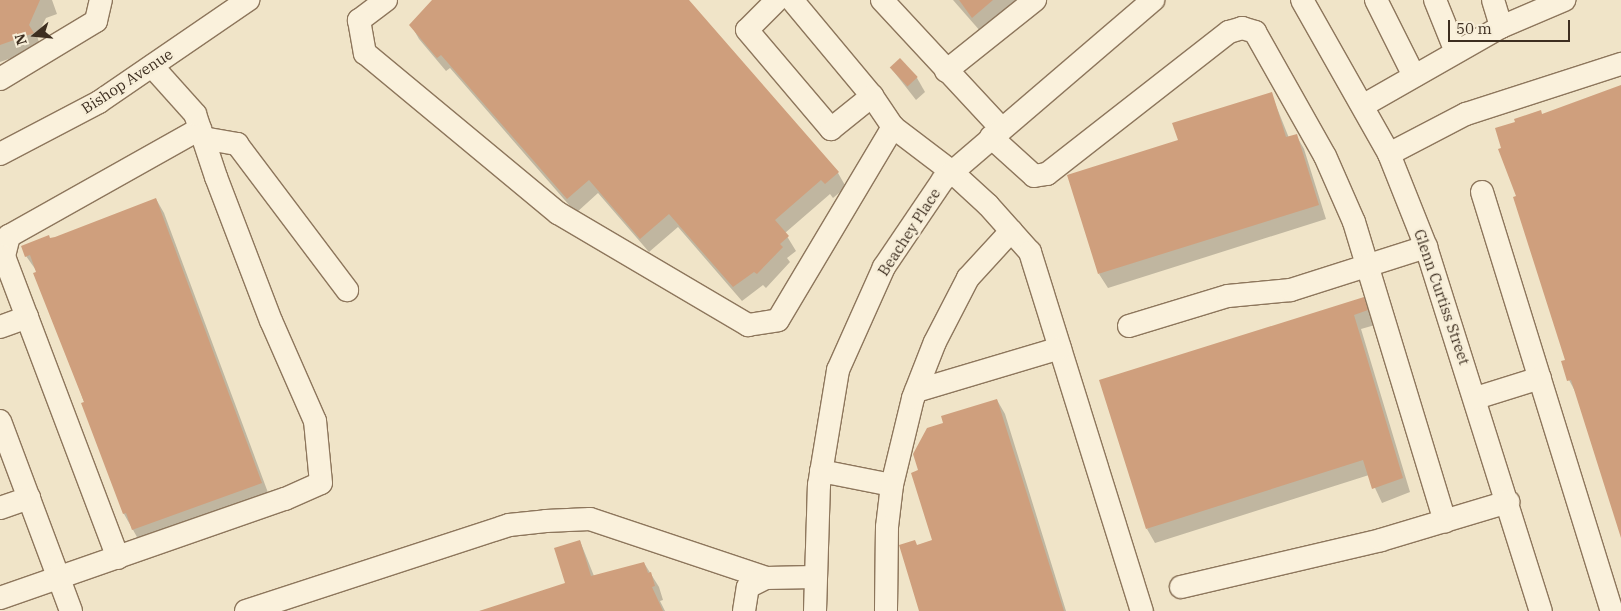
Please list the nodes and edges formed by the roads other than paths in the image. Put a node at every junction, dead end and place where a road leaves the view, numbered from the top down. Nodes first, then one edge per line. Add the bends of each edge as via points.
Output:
1 (101, 0) edge
2 (386, 0) edge
3 (777, 0) edge
4 (792, 0) edge
5 (882, 0) edge
6 (1035, 0) edge
7 (1152, 0) edge
8 (1302, 0) edge
9 (1376, 0) edge
10 (1435, 0) edge
11 (1493, 0) edge
12 (1564, 0) edge
13 (236, 3) edge
14 (1502, 27) junction
15 (1456, 52) junction
16 (1621, 64) edge
17 (152, 66) junction
18 (946, 71) junction
19 (1414, 76) junction
20 (0, 79) edge
21 (872, 96) junction
22 (1364, 105) junction
23 (893, 127) junction
24 (996, 133) junction
25 (201, 134) junction
26 (0, 154) edge
27 (1389, 154) junction
28 (952, 172) junction
29 (1482, 192) dead end
30 (1011, 231) junction
31 (1426, 247) junction
32 (1365, 266) junction
33 (347, 290) dead end
34 (27, 317) junction
35 (1129, 326) dead end
36 (0, 328) edge
37 (1060, 348) junction
38 (1540, 378) junction
39 (916, 391) junction
40 (1476, 398) junction
41 (0, 421) edge
42 (821, 471) junction
43 (892, 485) junction
44 (29, 498) junction
45 (1508, 502) junction
46 (0, 508) edge
47 (1445, 522) junction
48 (118, 558) junction
49 (58, 578) junction
50 (766, 578) junction
51 (815, 578) junction
52 (1181, 587) dead end
53 (0, 598) edge
54 (71, 611) edge
55 (246, 611) edge
56 (744, 611) edge
57 (814, 611) edge
58 (886, 611) edge
59 (1142, 611) edge
60 (1541, 611) edge
61 (1612, 611) edge

1 - 20 street via 96,21
2 - 23 street via 359,20 365,53 558,213 748,325 778,320
3 - 21 street via 747,30 831,129
4 - 21 street
5 - 18 street
6 - 18 street
7 - 24 street, Beachey Place
8 - 22 street, Glenn Curtiss Street
9 - 19 street
10 - 15 street
11 - 14 street
12 - 14 street
13 - 17 street, Bishop Avenue
14 - 15 street
15 - 19 street
16 - 27 street via 1466,114
17 - 25 street via 195,114
17 - 26 street, Bishop Avenue via 99,102
18 - 24 street
19 - 22 street
21 - 23 street
22 - 27 street, Glenn Curtiss Street
23 - 28 street
24 - 28 street, Beachey Place
24 - 32 street via 1034,176 1046,174 1229,32 1242,28 1255,32 1325,156 1354,222
25 - 33 street via 237,144
25 - 34 street via 8,236 4,256
25 - 48 street via 272,321 315,421 321,484
27 - 31 street, Glenn Curtiss Street
28 - 30 street
28 - 42 street, Beachey Place via 943,180 884,266 838,370
29 - 38 street
30 - 37 street via 1030,252
30 - 39 street via 968,278 935,342
31 - 32 street
31 - 40 street, Glenn Curtiss Street
32 - 35 street via 1292,290 1228,296
32 - 47 street
34 - 36 street
34 - 48 street
37 - 39 street
37 - 59 street
38 - 40 street
38 - 61 street
39 - 43 street
40 - 45 street, Glenn Curtiss Street
41 - 44 street
42 - 43 street
42 - 51 street, Beachey Place
43 - 58 street via 887,527
44 - 46 street
44 - 49 street
45 - 47 street
45 - 60 street, Glenn Curtiss Street
47 - 52 street
48 - 49 street
49 - 53 street
49 - 54 street
50 - 51 street
50 - 55 street via 590,519 546,521 509,526
50 - 56 street via 748,587
51 - 57 street, Beachey Place

